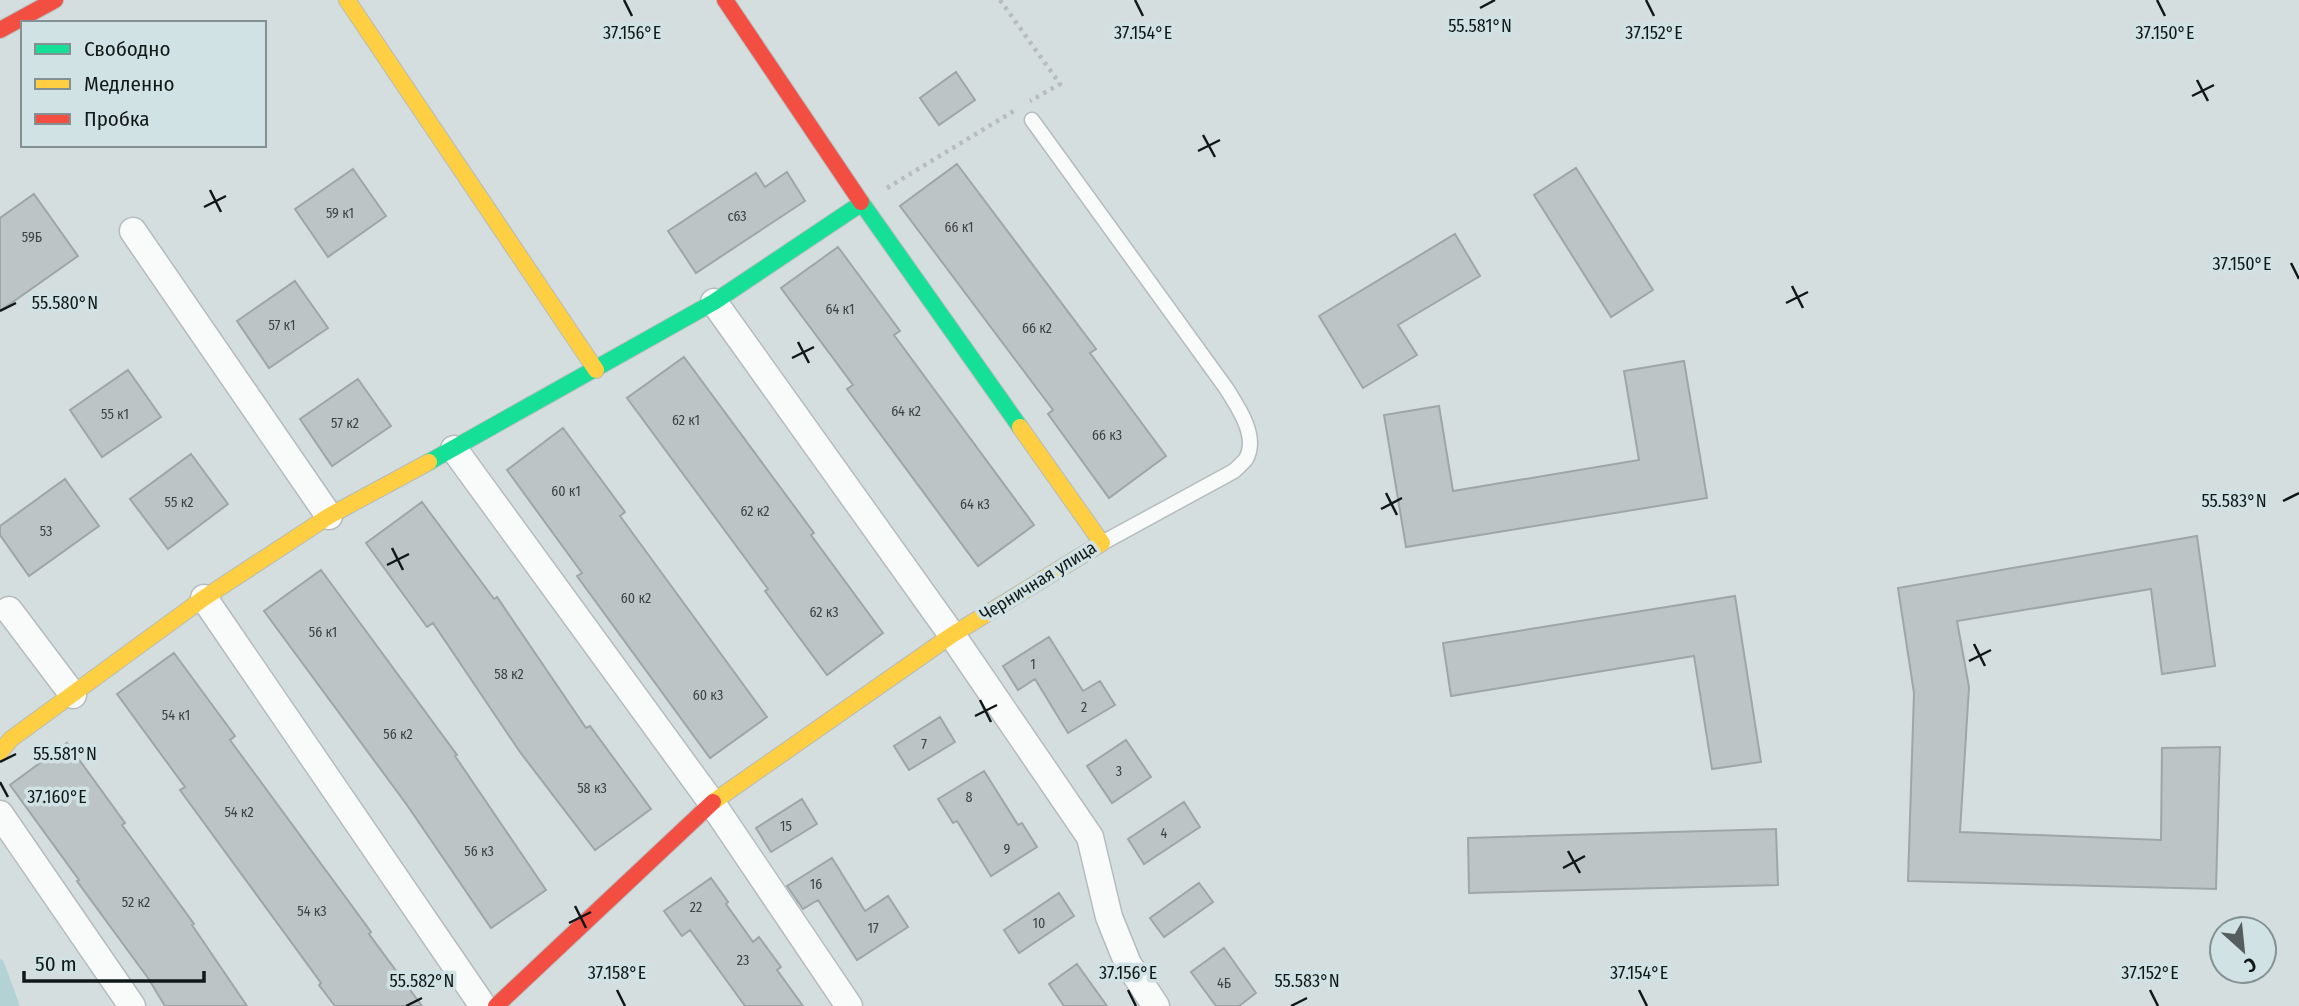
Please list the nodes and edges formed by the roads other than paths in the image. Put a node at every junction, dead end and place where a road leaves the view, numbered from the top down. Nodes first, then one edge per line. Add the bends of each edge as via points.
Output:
1 (55, 0) edge
2 (347, 0) edge
3 (725, 0) edge
4 (0, 30) edge
5 (1032, 120) dead end
6 (862, 203) junction
7 (133, 231) dead end
8 (714, 302) junction
9 (596, 370) junction
10 (454, 449) junction
11 (329, 516) junction
12 (1102, 543) junction
13 (204, 598) junction
14 (9, 610) dead end
15 (952, 635) junction
16 (73, 695) junction
17 (0, 752) edge
18 (712, 803) junction
19 (0, 814) edge
20 (132, 1006) edge
21 (484, 1006) edge
22 (496, 1006) edge
23 (849, 1006) edge
24 (1156, 1006) edge

1 - 4 street
2 - 9 street
3 - 6 street, Черничная улица
5 - 12 lane via 1226,388 1240,410 1251,444 1246,460 1234,471
6 - 8 street
6 - 12 street, Черничная улица
7 - 11 street
8 - 9 street
8 - 15 street
9 - 10 street
10 - 11 street
10 - 18 street
11 - 13 street
12 - 15 street, Черничная улица
13 - 16 street
13 - 21 street
14 - 16 street
15 - 18 street, Черничная улица
15 - 24 street via 1090,837 1109,917 1128,964
16 - 17 street
18 - 22 street, Черничная улица
18 - 23 street
19 - 20 street

